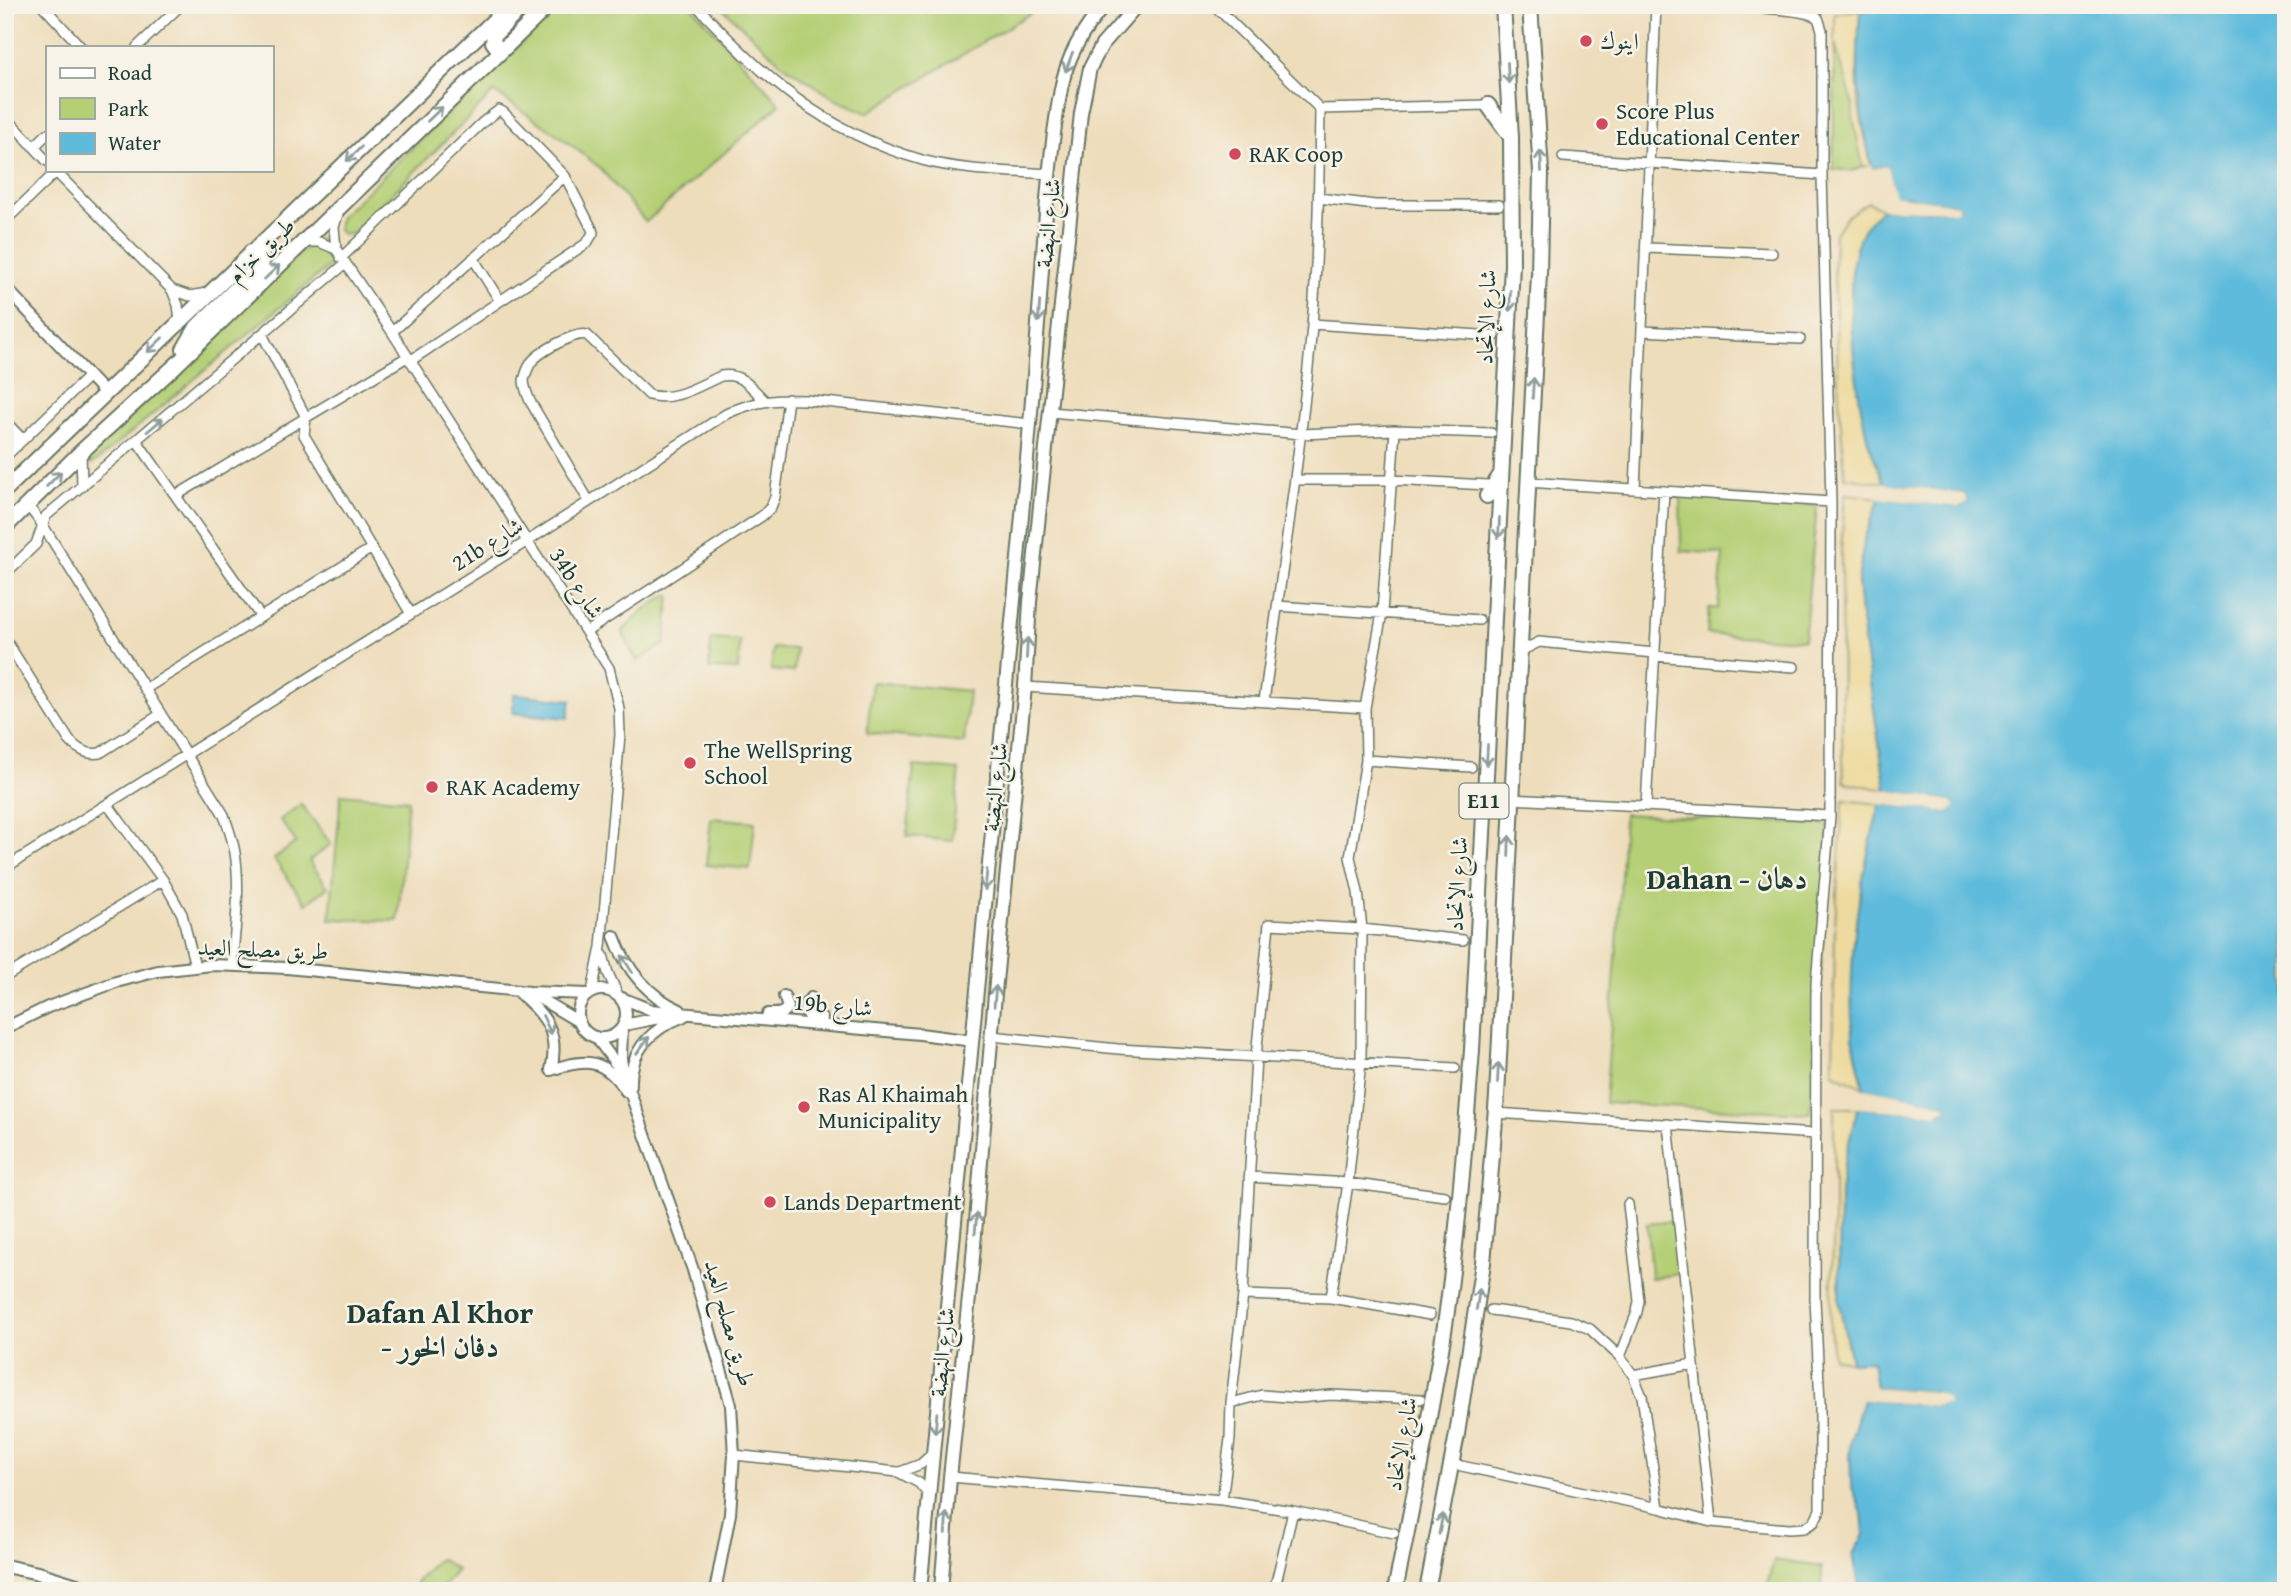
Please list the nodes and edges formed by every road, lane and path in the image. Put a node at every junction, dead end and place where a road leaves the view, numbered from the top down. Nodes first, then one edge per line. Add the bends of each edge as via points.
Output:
1 (42, 5) edge
2 (510, 5) edge
3 (524, 5) edge
4 (549, 5) edge
5 (696, 5) edge
6 (1105, 5) edge
7 (1137, 5) edge
8 (1214, 5) edge
9 (1503, 5) edge
10 (1531, 5) edge
11 (1656, 5) edge
12 (1688, 5) edge
13 (180, 6) edge
14 (80, 46) edge
15 (139, 46) edge
16 (500, 51) junction
17 (1488, 106) joint
18 (1320, 109) junction
19 (5, 116) edge
20 (46, 135) edge
21 (1511, 137) junction
22 (35, 146) junction
23 (1563, 157) dead end
24 (46, 161) edge
25 (1649, 162) junction
26 (54, 172) edge
27 (56, 172) edge
28 (1049, 174) junction
29 (565, 176) junction
30 (1822, 176) junction
31 (1319, 198) junction
32 (341, 205) junction
33 (1499, 205) dead end
34 (5, 221) edge
35 (302, 242) junction
36 (1647, 248) junction
37 (251, 252) junction
38 (1772, 253) dead end
39 (341, 257) junction
40 (473, 258) junction
41 (5, 287) edge
42 (172, 290) junction
43 (209, 292) junction
44 (500, 301) junction
45 (180, 320) junction
46 (1312, 324) junction
47 (1642, 331) junction
48 (392, 332) junction
49 (262, 334) junction
50 (1495, 336) dead end
51 (1800, 339) dead end
52 (409, 359) junction
53 (175, 366) junction
54 (89, 376) junction
55 (106, 394) junction
56 (788, 399) junction
57 (765, 401) junction
58 (1050, 412) junction
59 (1504, 415) junction
60 (306, 417) junction
61 (5, 421) edge
62 (1030, 424) junction
63 (1530, 425) junction
64 (1395, 430) junction
65 (5, 433) edge
66 (1491, 433) dead end
67 (1301, 434) junction
68 (136, 440) junction
69 (20, 443) junction
70 (81, 452) junction
71 (5, 457) edge
72 (1502, 473) junction
73 (1295, 480) junction
74 (1391, 480) junction
75 (1527, 482) junction
76 (82, 487) junction
77 (1635, 489) junction
78 (5, 490) edge
79 (1488, 491) joint
80 (1664, 491) junction
81 (177, 495) junction
82 (589, 501) junction
83 (1830, 502) junction
84 (28, 506) junction
85 (42, 524) junction
86 (5, 527) edge
87 (526, 542) junction
88 (372, 548) junction
89 (1018, 556) junction
90 (5, 574) edge
91 (1030, 602) junction
92 (1277, 606) junction
93 (1382, 613) junction
94 (411, 614) junction
95 (261, 617) junction
96 (1479, 620) dead end
97 (586, 632) junction
98 (5, 639) edge
99 (1519, 652) junction
100 (1655, 654) junction
101 (1794, 667) dead end
102 (1026, 687) junction
103 (145, 689) junction
104 (1264, 701) junction
105 (1365, 708) junction
106 (161, 714) junction
107 (186, 755) junction
108 (1366, 760) junction
109 (1471, 767) dead end
110 (1510, 799) junction
111 (108, 805) junction
112 (1646, 806) junction
113 (1829, 816) junction
114 (5, 868) edge
115 (163, 880) junction
116 (1362, 929) junction
117 (614, 936) dead end
118 (1463, 940) dead end
119 (601, 947) junction
120 (232, 965) junction
121 (195, 966) junction
122 (5, 977) edge
123 (516, 991) junction
124 (530, 992) junction
125 (590, 993) junction
126 (785, 996) dead end
127 (620, 997) junction
128 (811, 998) dead end
129 (689, 1014) junction
130 (715, 1015) junction
131 (579, 1022) junction
132 (623, 1026) junction
133 (5, 1028) edge
134 (920, 1034) junction
135 (991, 1036) junction
136 (596, 1037) junction
137 (973, 1041) junction
138 (1256, 1057) junction
139 (1361, 1062) junction
140 (1455, 1068) dead end
141 (624, 1075) junction
142 (632, 1099) junction
143 (1495, 1113) junction
144 (1668, 1124) junction
145 (1816, 1134) junction
146 (1249, 1177) junction
147 (1348, 1184) junction
148 (1446, 1196) dead end
149 (1628, 1204) dead end
150 (952, 1245) junction
151 (972, 1269) junction
152 (1242, 1295) junction
153 (1331, 1298) junction
154 (1490, 1310) dead end
155 (1430, 1315) dead end
156 (1620, 1357) junction
157 (1694, 1364) junction
158 (1633, 1375) junction
159 (1420, 1399) dead end
160 (1231, 1403) junction
161 (933, 1453) junction
162 (734, 1455) junction
163 (1452, 1464) junction
164 (898, 1472) junction
165 (950, 1477) junction
166 (929, 1495) junction
167 (1223, 1500) junction
168 (1659, 1508) junction
169 (1293, 1511) junction
170 (1711, 1522) junction
171 (1394, 1533) dead end
172 (5, 1566) edge
173 (96, 1591) edge
174 (715, 1591) edge
175 (919, 1591) edge
176 (941, 1591) edge
177 (1274, 1591) edge
178 (1395, 1591) edge
179 (1427, 1591) edge

1 - 14 street
2 -> 37 main road, طريق خزام
3 - 16 main road via 494,35
4 - 16 main road, طريق خزام
5 - 28 street via 786,93 874,143 923,160 971,169
6 -> 28 main road, شارع النهضة via 1079,38 1068,61
7 - 58 main road, شارع النهضة via 1101,45 1090,68 1081,113
8 - 18 street
9 -> 21 main road, شارع الإتحاد / E11
63 -> 10 main road, E11 via 1541,172
11 - 25 street
12 - 30 street via 1807,13 1818,19 1822,30
13 - 15 street
32 -> 16 main road, طريق خزام
17 - 18 street
17 - 21 main road
18 - 31 street
19 - 22 street
20 - 22 street
21 -> 59 main road, شارع الإتحاد / E11 via 1512,265
22 - 24 street
23 - 25 street
25 - 30 street
25 - 36 street
26 - 34 street
27 - 42 street
28 -> 62 main road, شارع النهضة
29 - 39 street via 499,110
29 - 40 street
29 - 44 street via 592,229 590,238
30 - 83 street
31 - 33 street via 1376,205
31 - 46 street
32 - 35 main road, طريق خزام
32 - 39 street via 333,238
35 - 39 street via 319,242
53 -> 35 main road, طريق خزام
36 - 38 street
36 - 47 street
37 - 43 main road, طريق خزام
37 - 53 main road via 261,254 261,264 197,327
39 - 48 street, 34b شارع
39 - 49 street
40 - 44 street
40 - 48 street
41 - 54 street
42 - 43 street via 190,296
42 - 45 street
43 - 45 main road, طريق خزام
44 - 52 street
45 -> 55 main road, طريق خزام
46 - 50 street
46 - 67 street
47 - 51 street
47 - 77 street
48 - 52 street, 34b شارع
49 - 60 street
68 -> 49 street
52 - 60 street
52 - 87 street, 34b شارع
53 - 70 main road, طريق خزام
54 - 55 street
54 - 69 street
55 - 78 main road, طريق خزام
56 - 57 street, 21b شارع
56 - 62 street, 21b شارع
56 - 97 street via 771,507
57 - 82 street, 21b شارع via 726,414
57 - 82 street via 742,378 729,374 672,397 649,395 587,335 574,335 536,358 524,379 530,401
58 - 67 street
58 - 91 main road, شارع النهضة
59 - 63 main road via 1510,407 1518,407
59 - 72 main road, شارع الإتحاد / E11
60 - 81 street
60 - 88 street via 304,435
61 - 69 street
62 - 89 main road, شارع النهضة
63 - 75 main road, E11
64 - 66 street
64 - 67 street
64 - 74 street
65 - 69 street
67 - 73 street
68 - 76 street
68 - 81 street
69 - 71 street
70 - 76 street
84 -> 70 main road, طريق خزام
72 - 79 main road
72 -> 178 main road, شارع الإتحاد / E11 via 1463,1172 1445,1323
73 - 74 street
73 - 92 street
74 - 79 street
74 - 93 street
75 - 77 street
75 - 99 main road, E11
76 - 85 street
77 - 80 street
80 - 83 street
80 - 100 street
81 - 95 street
82 - 87 street, 21b شارع
83 - 113 street
84 - 85 street
84 - 86 main road, طريق خزام
85 - 90 street via 36,544
85 - 103 street
87 - 94 street, 21b شارع
87 - 97 street, 34b شارع
88 - 94 street
88 - 95 street
89 - 91 main road via 1027,553 1031,557
89 -> 137 main road, شارع النهضة
102 -> 91 main road, شارع النهضة
92 - 93 street
92 - 104 street
93 - 96 street
93 - 105 street
94 - 107 street, 21b شارع
95 - 103 street
97 - 119 street, 34b شارع via 608,668 619,708
98 - 106 street via 69,740 83,752 100,753
99 - 100 street via 1539,642
99 - 110 main road, E11
100 - 101 street
100 - 112 street
102 - 104 street
135 -> 102 main road, شارع النهضة
103 - 106 street
104 - 105 street
105 - 108 street
106 - 107 street
107 - 111 street, 21b شارع
107 - 120 street via 224,815 234,850 237,899
108 - 109 street
108 - 116 street via 1350,858
110 - 112 street
143 -> 110 main road, E11
111 - 114 street, 21b شارع
111 - 115 street
112 - 113 street
113 - 145 street via 1816,984
115 - 121 street via 182,914
115 - 122 street
116 - 118 street
116 - 138 street via 1269,924
116 - 139 street
129 -> 117 street via 661,1000 638,980
119 - 125 street, 34b شارع
119 - 127 street, 34b شارع
120 - 121 street, طريق مصلح العيد
120 - 123 street, طريق مصلح العيد
121 - 133 street, طريق مصلح العيد via 116,982
123 - 124 street, طريق مصلح العيد
123 -> 142 street via 550,1026 555,1054 551,1070 585,1061 599,1064
124 - 125 street, طريق مصلح العيد
124 - 131 street, طريق مصلح العيد
125 - 127 street via 609,990
125 - 131 street via 580,1003
126 - 130 street via 788,1007 779,1014 731,1011
127 - 129 street, 19b شارع via 651,1010
127 - 132 street via 627,1010
128 - 134 street via 805,1009 815,1018 911,1026
129 - 130 street, 19b شارع
129 - 132 street, 19b شارع
142 -> 129 street via 632,1068 644,1042 655,1030
130 - 134 street, 19b شارع
131 - 136 street
132 - 136 street via 611,1037
132 - 141 street, طريق مصلح العيد
134 - 137 street, 19b شارع
135 - 138 street
151 -> 135 main road, شارع النهضة
136 - 141 street, طريق مصلح العيد
137 - 150 main road, شارع النهضة
138 - 139 street
138 - 146 street
139 - 140 street
139 - 147 street
141 - 142 street, طريق مصلح العيد
142 - 162 street, طريق مصلح العيد via 698,1284 731,1405
143 - 144 street
163 -> 143 main road, E11 via 1483,1263
144 - 145 street
144 - 157 street
145 - 170 street via 1820,1510 1804,1528
146 - 147 street
146 - 152 street
147 - 148 street
147 - 153 street
149 - 156 street via 1639,1301
150 - 151 main road via 960,1268
150 -> 161 main road, شارع النهضة
151 - 165 main road, شارع النهضة
152 - 153 street
152 - 160 street
153 - 155 street
154 - 156 street via 1571,1321 1590,1329
156 - 158 street
157 - 158 street
157 - 170 street
158 - 168 street via 1642,1396
159 - 160 street via 1262,1395
160 - 167 street
161 - 164 street via 921,1464
161 - 166 main road, شارع النهضة
162 - 164 street
162 - 174 street, طريق مصلح العيد via 730,1514
163 - 168 street
179 -> 163 main road, E11
164 - 166 street via 919,1482
165 - 167 street
176 -> 165 main road, شارع النهضة
166 - 175 main road, شارع النهضة
167 - 169 street
168 - 170 street
169 - 171 street
169 - 177 street
172 - 173 main road

